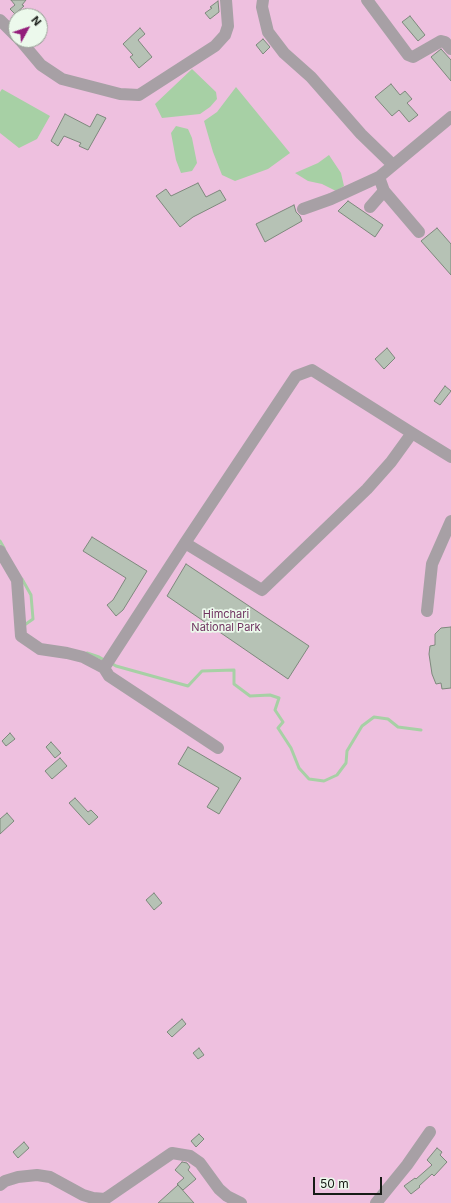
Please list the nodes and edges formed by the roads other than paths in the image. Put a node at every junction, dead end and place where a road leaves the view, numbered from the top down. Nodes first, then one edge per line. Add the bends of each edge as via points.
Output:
1 (226, 0) edge
2 (263, 0) edge
3 (367, 0) edge
4 (0, 20) edge
5 (8, 28) edge
6 (27, 48) edge
7 (451, 49) edge
8 (451, 117) edge
9 (393, 166) junction
10 (379, 177) junction
11 (384, 191) junction
12 (370, 207) dead end
13 (303, 209) dead end
14 (419, 232) dead end
15 (412, 434) junction
16 (451, 457) edge
17 (451, 521) edge
18 (185, 543) junction
19 (0, 551) edge
20 (427, 611) dead end
21 (104, 668) junction
22 (218, 748) dead end
23 (430, 1132) dead end
24 (0, 1185) edge
25 (240, 1203) edge
26 (376, 1203) edge

1 - 6 street via 228,26 225,35 215,46 139,95 120,94 62,79 41,65
2 - 9 street via 262,8 268,32 284,53 311,77
3 - 7 street via 408,55 413,57 441,41
4 - 5 street
8 - 9 street
9 - 10 street
10 - 11 street
10 - 13 street
11 - 12 street
11 - 14 street
15 - 16 street
15 - 18 street via 367,489 262,590
15 - 18 street via 312,370 296,376
17 - 20 street via 432,564
18 - 21 street
19 - 21 street via 17,580 20,636 40,649 84,657
21 - 22 street via 110,676
23 - 26 street
24 - 25 street via 18,1177 37,1175 50,1177 82,1195 105,1199 172,1153 190,1156 200,1163 219,1189

